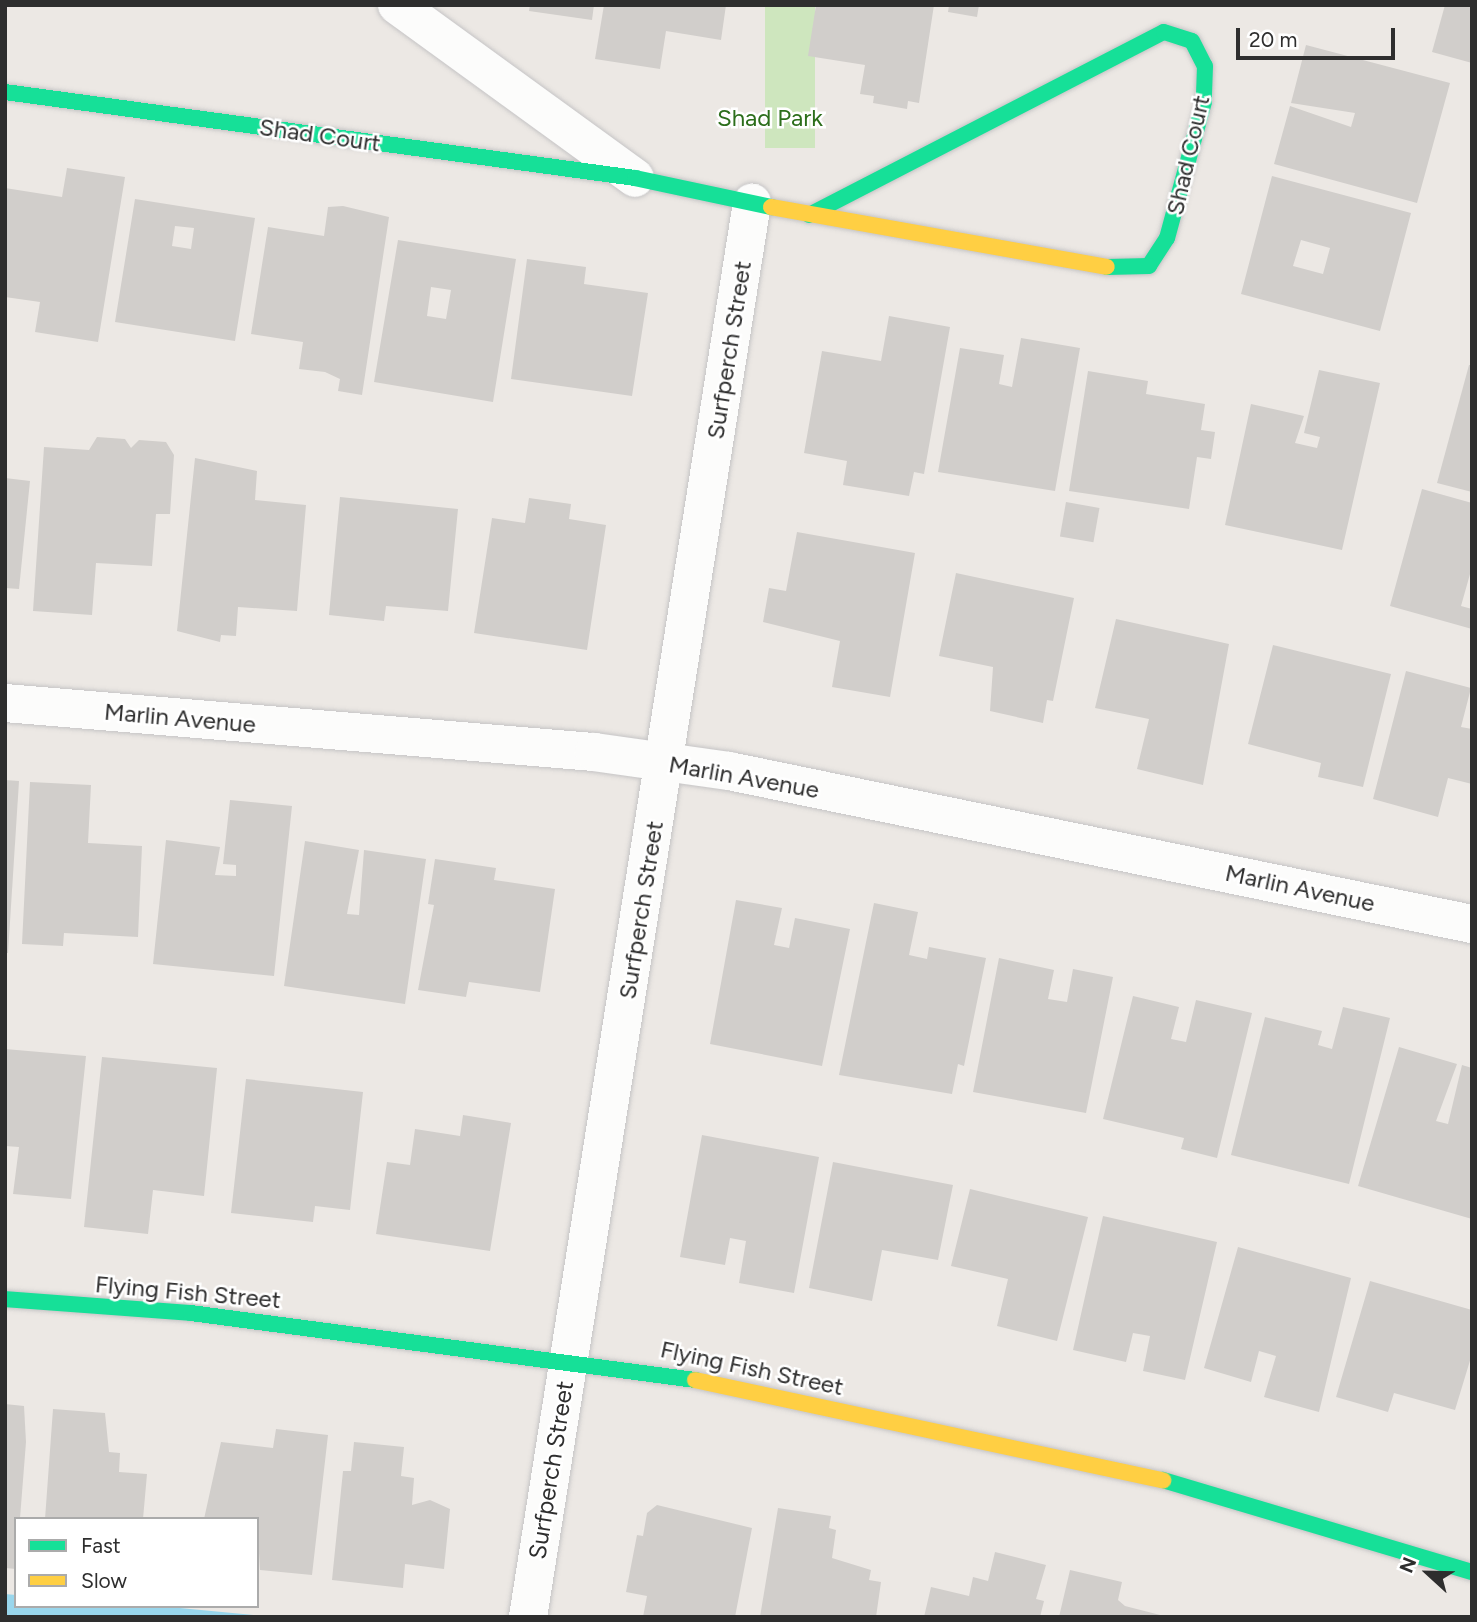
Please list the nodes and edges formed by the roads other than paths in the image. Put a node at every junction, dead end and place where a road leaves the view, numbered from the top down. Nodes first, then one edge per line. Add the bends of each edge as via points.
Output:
1 (397, 5) edge
2 (5, 92) edge
3 (635, 178) junction
4 (752, 204) junction
5 (809, 215) junction
6 (5, 703) edge
7 (664, 763) junction
8 (1472, 924) edge
9 (5, 1299) edge
10 (568, 1356) junction
11 (1472, 1572) edge
12 (528, 1617) edge

1 - 3 street, Shad Court
2 - 3 street, Shad Court
3 - 4 street, Shad Court
4 - 5 street, Shad Court
4 - 7 street, Surfperch Street
5 - 5 street, Shad Court via 1123,270 1149,267 1171,226 1204,102 1205,66 1192,41 1164,32 1140,40
6 - 7 street, Marlin Avenue
7 - 8 street, Marlin Avenue
7 - 10 street, Surfperch Street
9 - 10 street, Flying Fish Street via 191,1313
10 - 11 street, Flying Fish Street via 1219,1492
10 - 12 street, Surfperch Street

